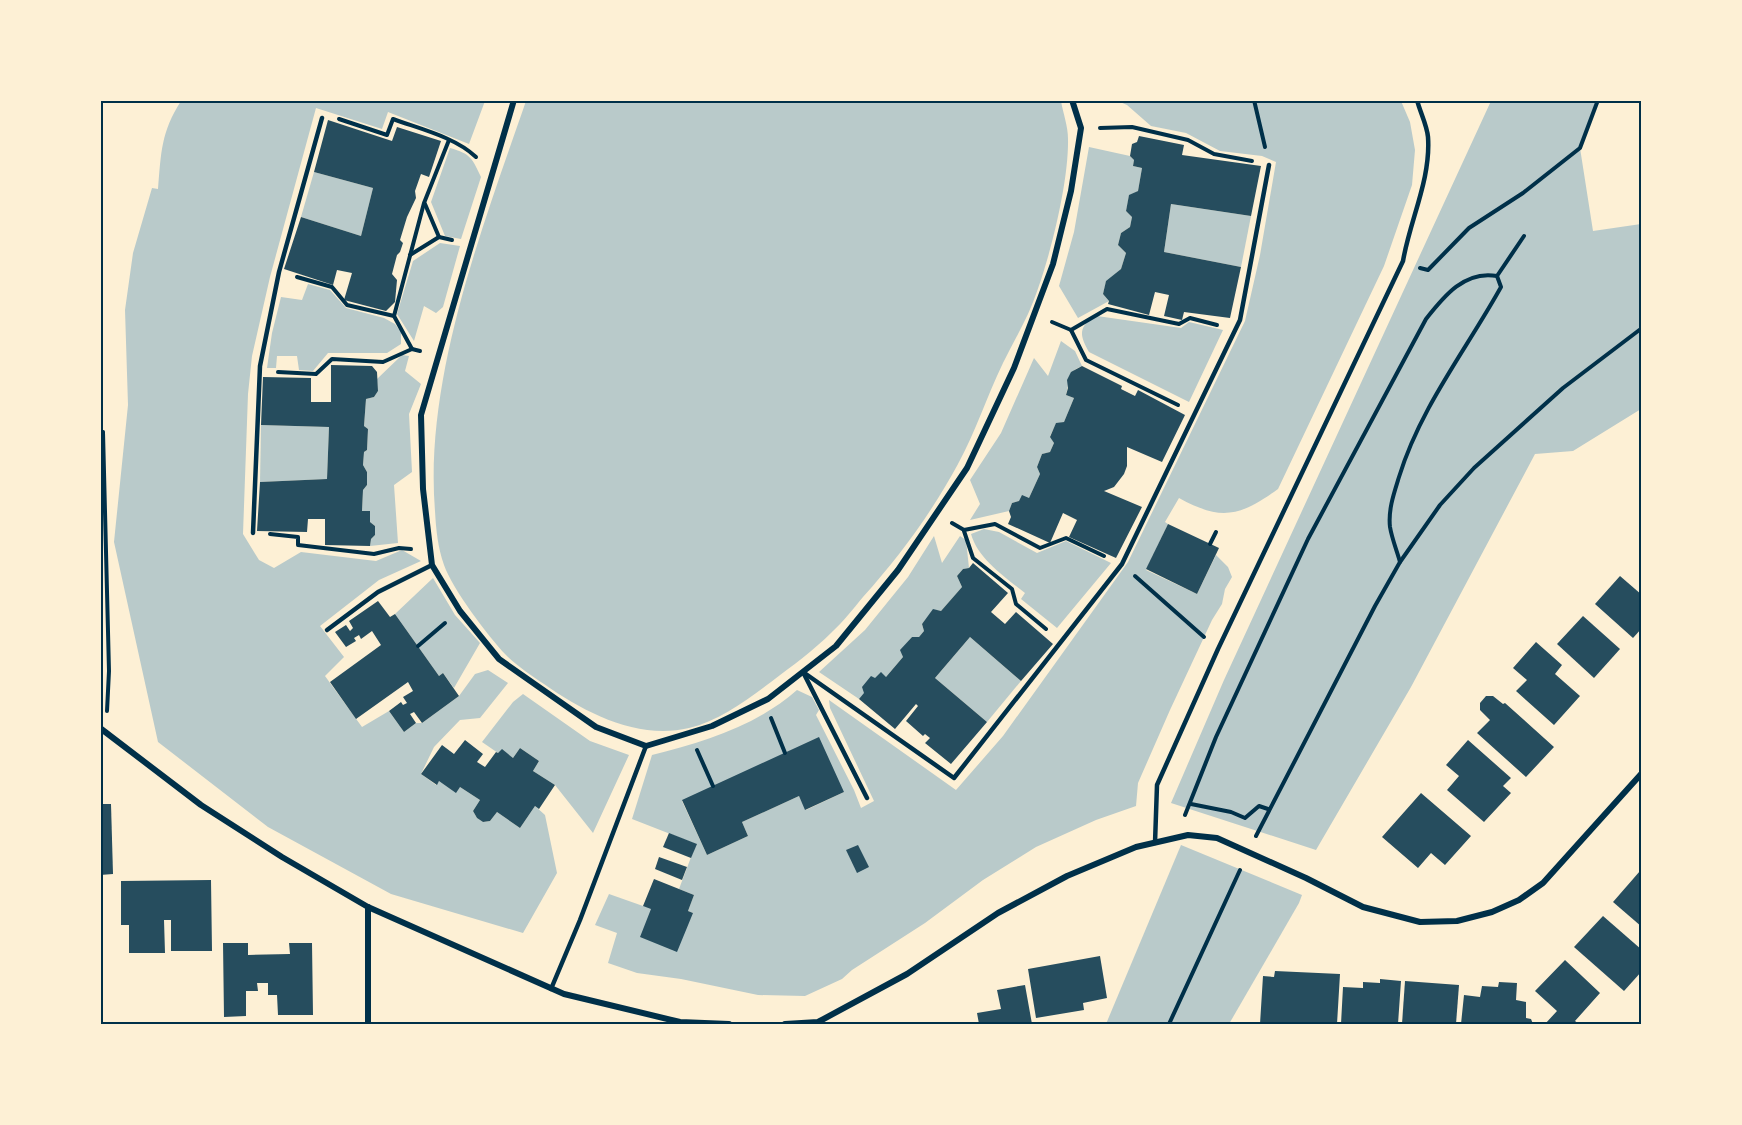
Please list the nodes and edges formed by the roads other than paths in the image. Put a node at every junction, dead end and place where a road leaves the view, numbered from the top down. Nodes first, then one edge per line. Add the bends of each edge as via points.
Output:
1 (514, 100) edge
2 (1072, 100) edge
3 (1417, 100) edge
4 (322, 118) road end
5 (1269, 165) road end
6 (253, 533) road end
7 (432, 565) junction
8 (327, 630) dead end
9 (803, 672) junction
10 (100, 728) edge
11 (646, 746) junction
12 (1641, 773) edge
13 (867, 798) dead end
14 (1155, 843) junction
15 (368, 907) junction
16 (551, 989) junction
17 (819, 1023) edge
18 (368, 1024) edge
19 (729, 1024) edge
20 (785, 1024) edge

1 - 7 street via 421,415 423,489
2 - 9 street via 1081,128 1055,254 1014,368 967,468 898,570 836,646
3 - 14 lane via 1428,136 1426,158 1421,195 1402,261 1157,785
4 - 6 lane via 279,272 260,371
5 - 9 lane via 1240,320 1122,564 954,778
7 - 8 lane via 378,592
7 - 11 street via 460,611 500,659 596,727
9 - 11 street via 763,701 712,726
9 - 13 lane
10 - 15 street via 201,804
11 - 16 lane
12 - 14 street via 1543,883 1492,912 1457,921 1420,922 1363,907 1217,838 1188,836
14 - 17 street via 1066,876
15 - 16 street
15 - 18 street
16 - 19 street via 680,1022
17 - 20 street

